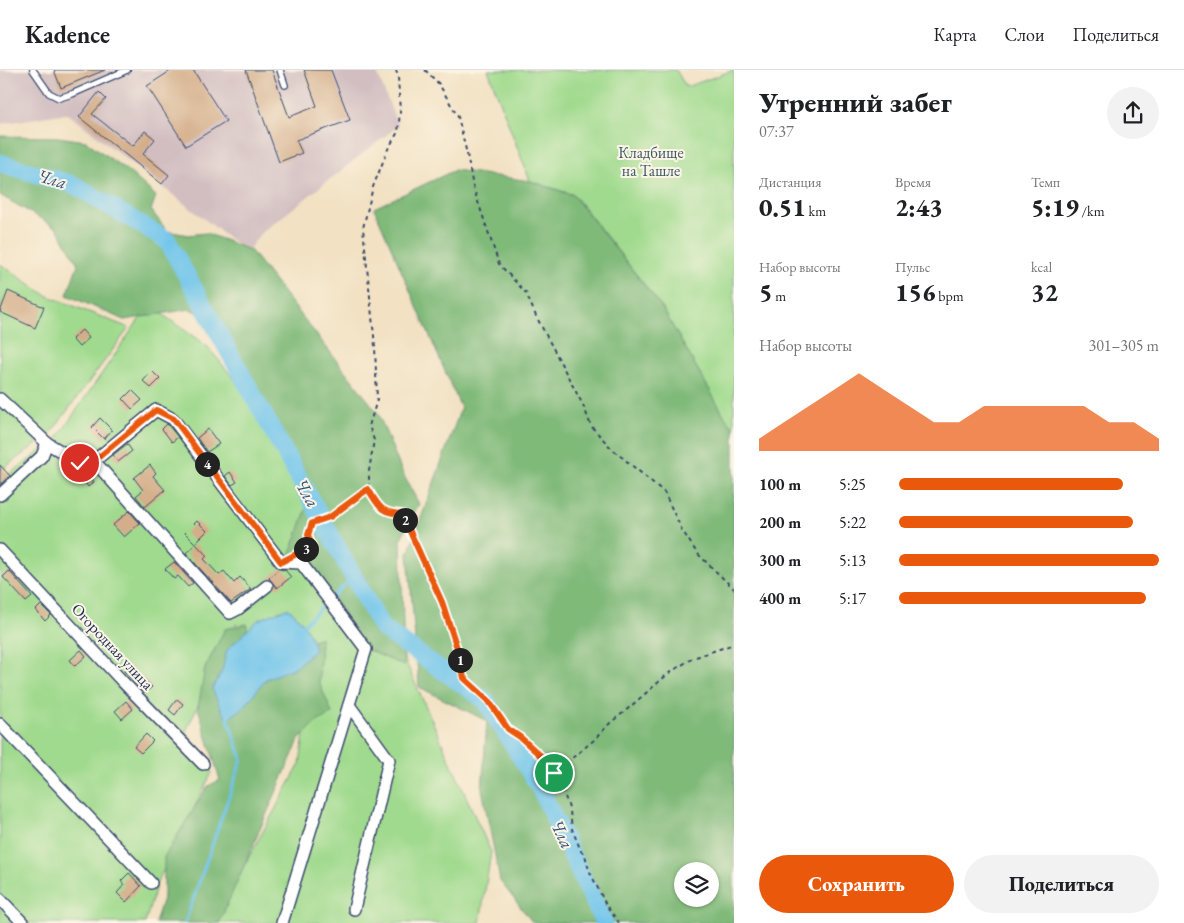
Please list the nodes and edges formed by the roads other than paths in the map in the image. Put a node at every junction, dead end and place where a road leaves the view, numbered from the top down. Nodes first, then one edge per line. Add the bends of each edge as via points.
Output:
1 (33, 70) edge
2 (127, 70) edge
3 (280, 70) edge
4 (285, 85) dead end
5 (0, 399) edge
6 (47, 443) junction
7 (94, 461) junction
8 (0, 495) edge
9 (0, 550) edge
10 (267, 586) dead end
11 (349, 705) junction
12 (0, 724) edge
13 (203, 764) dead end
14 (151, 883) dead end
15 (0, 899) edge
16 (354, 909) dead end
17 (23, 923) edge
18 (282, 923) edge

1 - 2 lane via 49,93 59,98
3 - 4 lane
5 - 6 street
6 - 7 street via 80,463
6 - 8 street via 42,456
7 - 10 street via 230,613
7 - 11 street via 156,410 174,419 281,562 302,563 366,649
9 - 13 street, Огородная улица
11 - 16 street via 389,760
11 - 18 street
12 - 14 street
15 - 17 street

